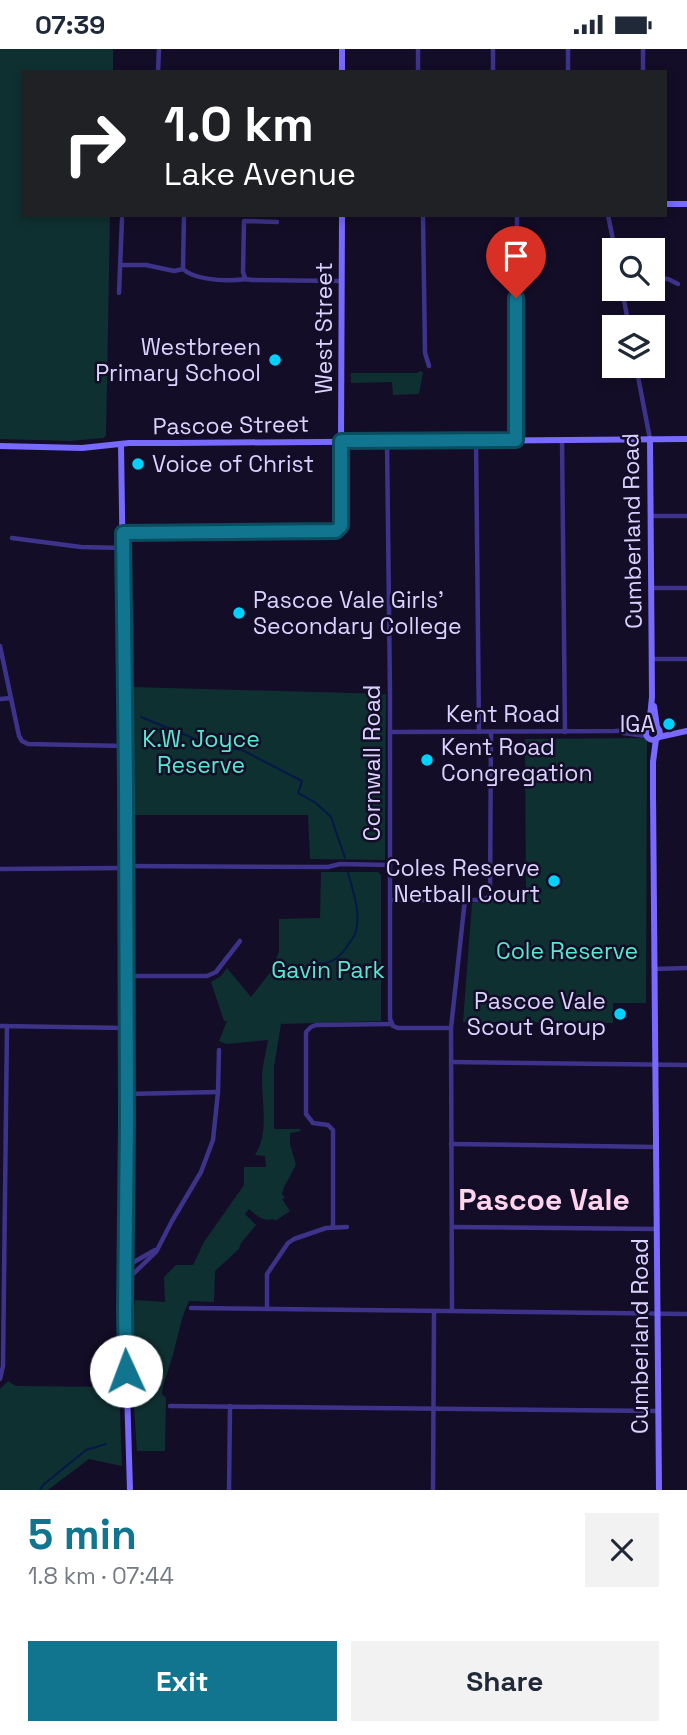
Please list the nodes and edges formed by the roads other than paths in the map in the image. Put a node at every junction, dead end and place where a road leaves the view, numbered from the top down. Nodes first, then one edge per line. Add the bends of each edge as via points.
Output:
1 (159, 49) edge
2 (342, 49) edge
3 (418, 49) edge
4 (493, 49) edge
5 (568, 49) edge
6 (643, 49) edge
7 (158, 70) edge
8 (342, 70) edge
9 (418, 70) edge
10 (493, 70) edge
11 (568, 70) edge
12 (643, 70) edge
13 (667, 204) edge
14 (687, 204) edge
15 (184, 217) edge
16 (342, 217) edge
17 (422, 217) edge
18 (517, 217) edge
19 (607, 217) edge
20 (122, 219) dead end
21 (277, 222) dead end
22 (612, 238) edge
23 (120, 265) junction
24 (183, 269) junction
25 (245, 278) junction
26 (665, 279) edge
27 (342, 281) junction
28 (678, 283) dead end
29 (119, 293) dead end
30 (429, 366) dead end
31 (638, 378) edge
32 (650, 439) junction
33 (687, 439) edge
34 (476, 440) junction
35 (516, 440) junction
36 (562, 440) junction
37 (341, 441) junction
38 (387, 441) junction
39 (121, 444) junction
40 (0, 446) edge
41 (651, 516) junction
42 (687, 516) edge
43 (123, 533) junction
44 (12, 538) dead end
45 (124, 548) junction
46 (651, 588) junction
47 (687, 588) edge
48 (0, 646) edge
49 (652, 659) junction
50 (687, 659) edge
51 (11, 698) junction
52 (0, 699) edge
53 (687, 731) edge
54 (390, 732) junction
55 (479, 732) junction
56 (491, 732) junction
57 (565, 732) junction
58 (652, 733) junction
59 (125, 746) junction
60 (390, 865) junction
61 (126, 867) junction
62 (0, 869) edge
63 (465, 899) junction
64 (390, 900) junction
65 (240, 941) dead end
66 (687, 968) edge
67 (655, 969) junction
68 (126, 976) junction
69 (391, 1024) junction
70 (0, 1026) edge
71 (7, 1026) junction
72 (126, 1028) junction
73 (451, 1028) junction
74 (219, 1050) dead end
75 (451, 1062) junction
76 (656, 1065) junction
77 (687, 1065) edge
78 (218, 1091) junction
79 (126, 1094) junction
80 (451, 1144) junction
81 (656, 1147) junction
82 (333, 1227) junction
83 (348, 1227) dead end
84 (452, 1227) junction
85 (657, 1229) junction
86 (158, 1247) junction
87 (125, 1267) junction
88 (125, 1277) junction
89 (191, 1308) dead end
90 (267, 1309) junction
91 (434, 1311) junction
92 (452, 1311) junction
93 (657, 1313) junction
94 (687, 1314) edge
95 (0, 1379) edge
96 (170, 1406) dead end
97 (230, 1406) junction
98 (433, 1408) junction
99 (658, 1411) junction
100 (130, 1490) edge
101 (229, 1490) edge
102 (433, 1490) edge
103 (659, 1490) edge

1 - 7 street
2 - 8 main road
3 - 9 street
4 - 10 street
5 - 11 street
6 - 12 street
13 - 14 main road
15 - 24 street
16 - 27 main road, West Street
17 - 30 street
18 - 35 street
19 - 22 street
20 - 23 street
21 - 25 street via 244,221
23 - 24 street
23 - 29 street
24 - 25 street via 213,279
25 - 27 street
26 - 28 street
27 - 37 main road, West Street
31 - 32 street, Cumberland Road
32 - 33 main road, Pascoe Street
32 - 36 main road, Pascoe Street
32 - 41 main road, Cumberland Road
34 - 35 main road, Pascoe Street
34 - 38 main road, Pascoe Street
34 - 55 street
35 - 36 main road, Pascoe Street
36 - 57 street
37 - 38 main road, Pascoe Street
37 - 39 main road, Pascoe Street
37 - 43 street via 341,526 336,531
38 - 54 street, Cornwall Road
39 - 40 main road, Pascoe Street
39 - 43 main road
41 - 42 street
41 - 46 main road, Cumberland Road
43 - 45 main road
44 - 45 street
45 - 59 main road
46 - 47 street
46 - 49 main road, Cumberland Road
48 - 51 street
49 - 50 street
49 - 58 main road, Cumberland Road
51 - 52 street
51 - 59 street via 19,736 25,743
53 - 58 main road, Kent Road
54 - 55 street, Kent Road
54 - 60 street, Cornwall Road
55 - 56 street, Kent Road
56 - 57 street, Kent Road
56 - 63 street via 491,890 486,899
57 - 58 street, Kent Road
58 - 67 main road, Cumberland Road
59 - 61 main road
60 - 61 street
60 - 64 street, Cornwall Road
61 - 62 street
61 - 68 main road
63 - 64 street
63 - 73 street
64 - 69 street, Cornwall Road
65 - 68 street via 216,972 207,976
66 - 67 street
67 - 76 main road, Cumberland Road
68 - 72 main road
69 - 73 street
69 - 82 street via 316,1025 306,1032 306,1114 313,1123 333,1130
70 - 71 street
71 - 72 street
71 - 95 street
72 - 79 main road
73 - 75 street
74 - 78 street
75 - 76 street
75 - 80 street
76 - 77 street
76 - 81 main road, Cumberland Road
78 - 79 street
78 - 86 street via 211,1147 196,1183
79 - 87 main road
80 - 81 street
80 - 84 street
81 - 85 main road, Cumberland Road
82 - 83 street
82 - 90 street via 288,1243 267,1274
84 - 85 street
84 - 92 street
85 - 93 main road, Cumberland Road
86 - 87 street
86 - 88 street
87 - 88 main road
88 - 100 main road
89 - 90 street
90 - 91 street
91 - 92 street
91 - 98 street
92 - 93 street
93 - 94 street
93 - 99 main road, Cumberland Road
96 - 97 street
97 - 98 street
97 - 101 street
98 - 99 street
98 - 102 street
99 - 103 main road, Cumberland Road

